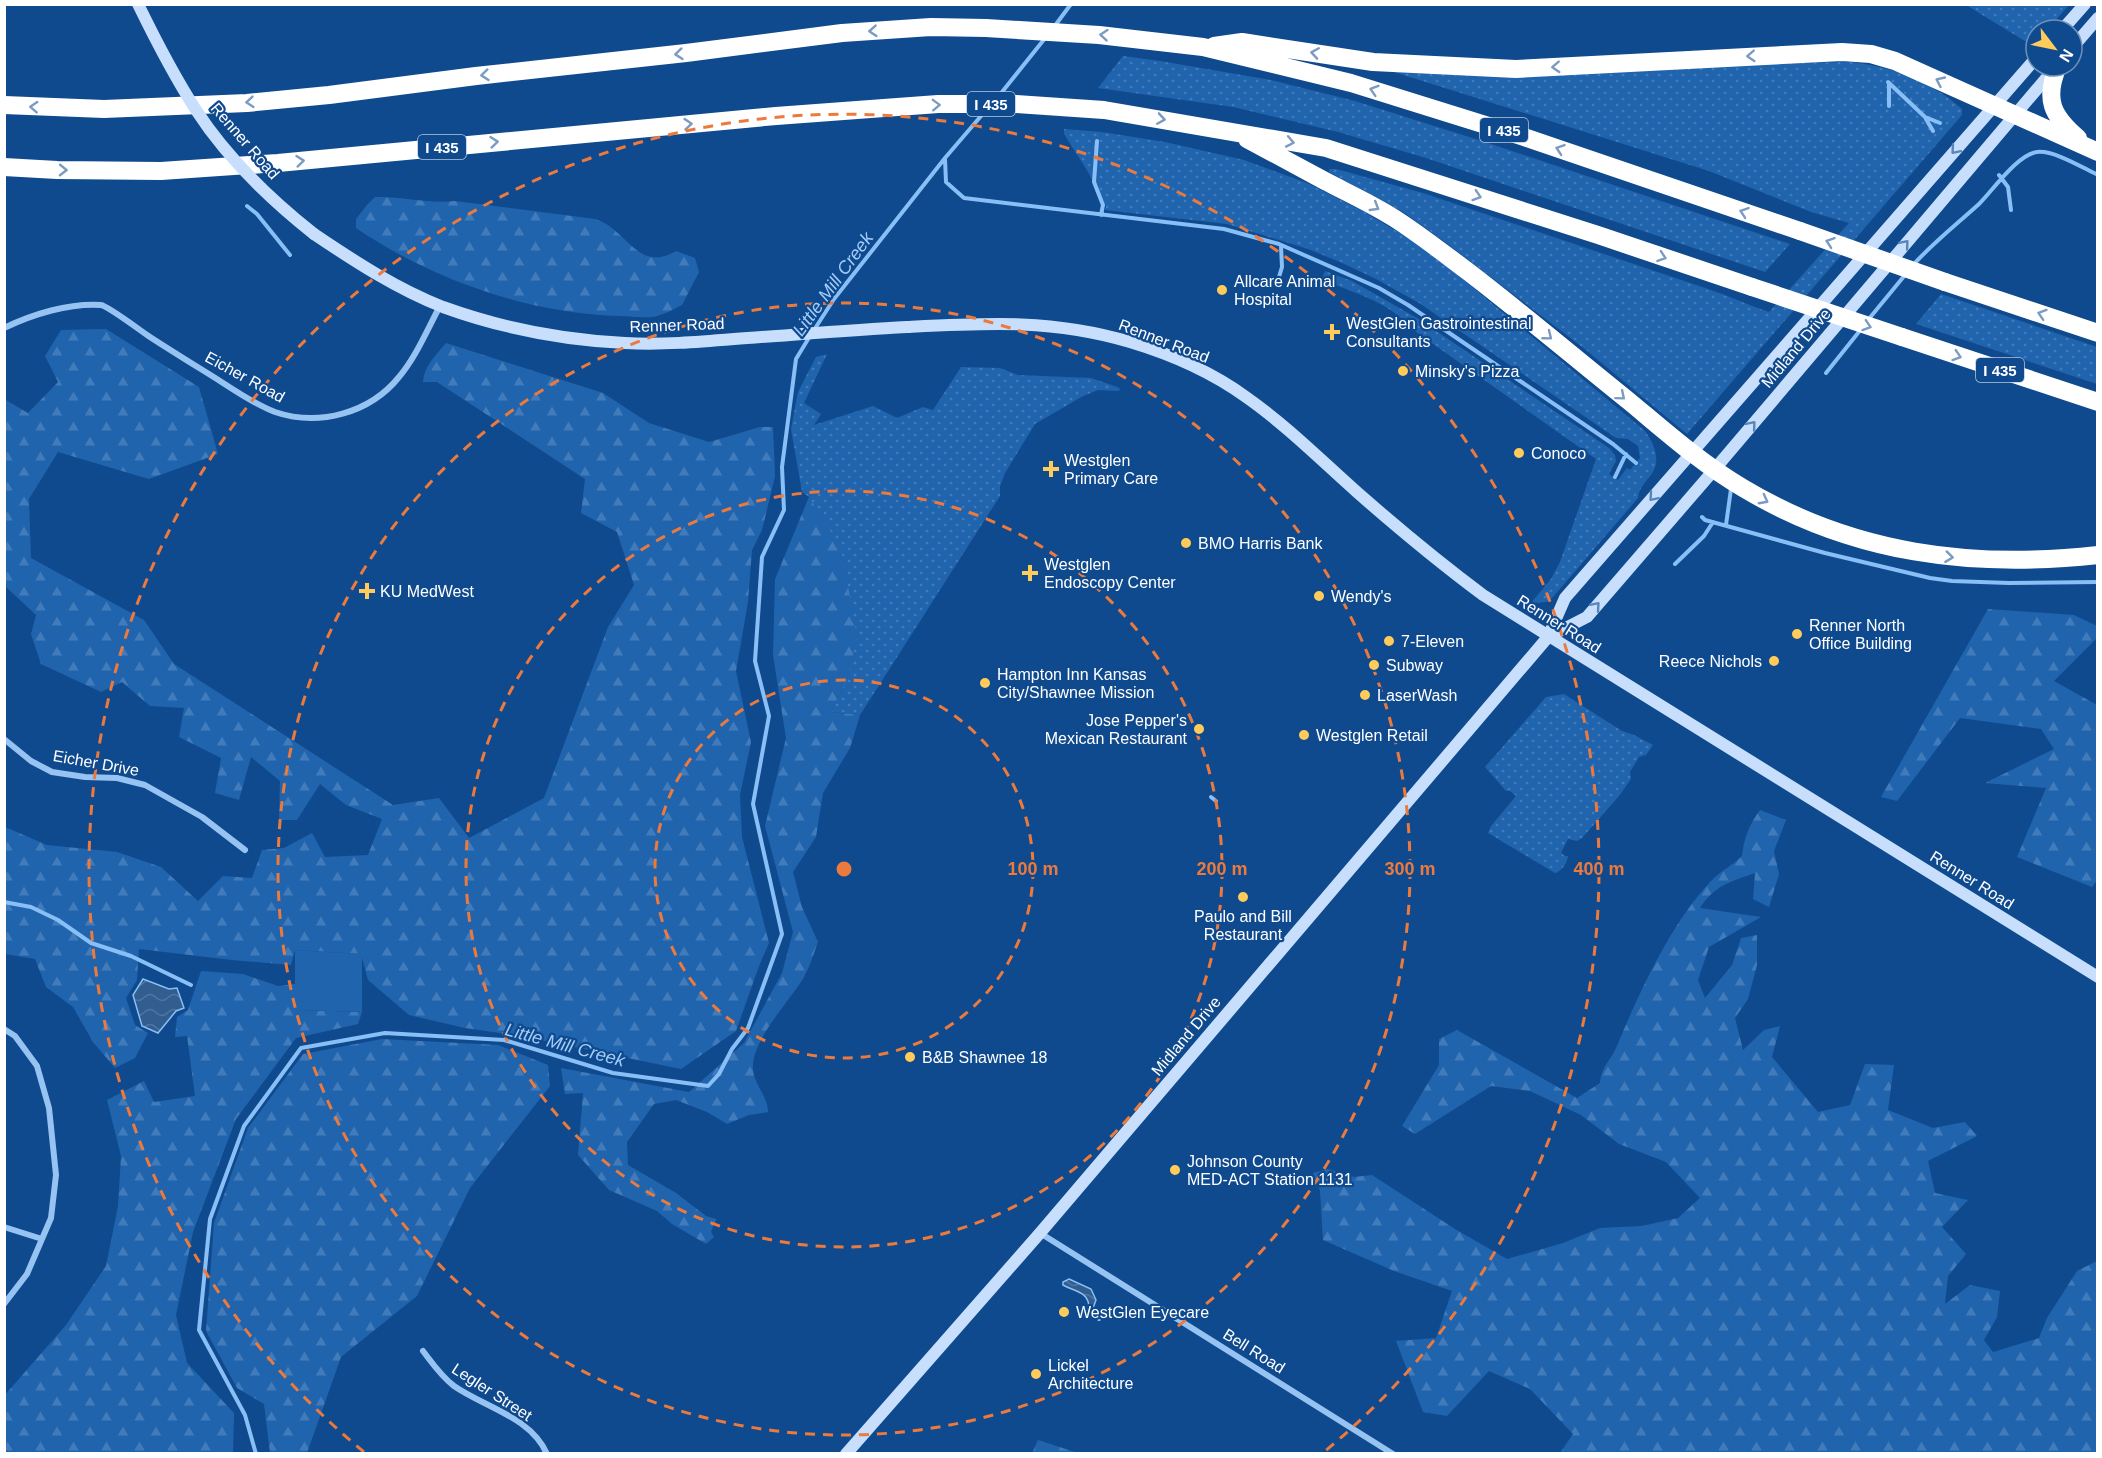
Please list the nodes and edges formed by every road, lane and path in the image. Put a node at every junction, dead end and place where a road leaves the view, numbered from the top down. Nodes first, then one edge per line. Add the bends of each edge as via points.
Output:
1 (138, 4) edge
2 (2085, 4) edge
3 (2073, 18) edge
4 (2097, 18) edge
5 (2084, 34) edge
6 (1203, 47) junction
7 (2024, 72) edge
8 (2047, 78) edge
9 (2054, 78) edge
10 (4, 105) edge
11 (1994, 106) junction
12 (2014, 116) junction
13 (1232, 131) junction
14 (2093, 150) edge
15 (4, 167) edge
16 (440, 306) junction
17 (4, 328) edge
18 (2097, 333) edge
19 (2097, 402) edge
20 (1691, 453) junction
21 (1714, 470) junction
22 (2097, 555) edge
23 (1548, 637) junction
24 (4, 739) edge
25 (245, 850) dead end
26 (2097, 977) edge
27 (4, 1029) edge
28 (4, 1227) edge
29 (1040, 1233) junction
30 (42, 1239) junction
31 (4, 1304) edge
32 (423, 1351) dead end
33 (547, 1454) edge
34 (846, 1454) edge
35 (1393, 1454) edge

1 - 16 main road, Renner Road, bridge via 197,113 255,182 314,234 352,260
2 - 3 main road
4 - 5 main road
6 -> 10 highway, I 435 via 1077,33 931,27 843,33 247,103 104,109
11 -> 6 highway via 1871,54 1842,52 1516,69 1373,62 1242,42
18 -> 6 highway, I 435, bridge via 1407,99
7 - 11 main road, Midland Drive
8 - 12 main road, Midland Drive
9 - 14 highway via 2051,92 2054,112 2064,126
11 - 12 highway
11 -> 20 main road, Midland Drive
12 - 14 highway
21 -> 12 main road, Midland Drive
15 -> 13 highway, I 435 via 161,171 938,104 1104,110
13 -> 19 highway, I 435, bridge via 1326,148
13 -> 20 highway via 1361,199 1429,242
16 - 17 street, Eicher Road via 409,364 386,390 351,411 314,418 275,412 240,394 104,305 59,308
16 - 23 main road, Renner Road via 502,325 626,343 980,323 1058,327 1133,343 1201,371 1245,396 1419,547 1482,595
20 - 21 highway
20 -> 23 main road, Midland Drive via 1565,598
21 -> 22 highway via 1810,521 1906,550 1983,560 2032,561
23 -> 21 main road, Midland Drive via 1587,616
23 - 26 main road, Renner Road
23 - 29 main road, Midland Drive
24 - 25 street, Eicher Drive via 52,772 117,778 145,785 202,817
27 - 30 street via 15,1036 37,1066 49,1108 56,1175 51,1218
28 - 30 street
29 - 34 main road, Midland Drive
29 - 35 street, Bell Road
30 - 31 street via 27,1274
32 - 33 street, Legler Street via 455,1386 519,1423 543,1444

